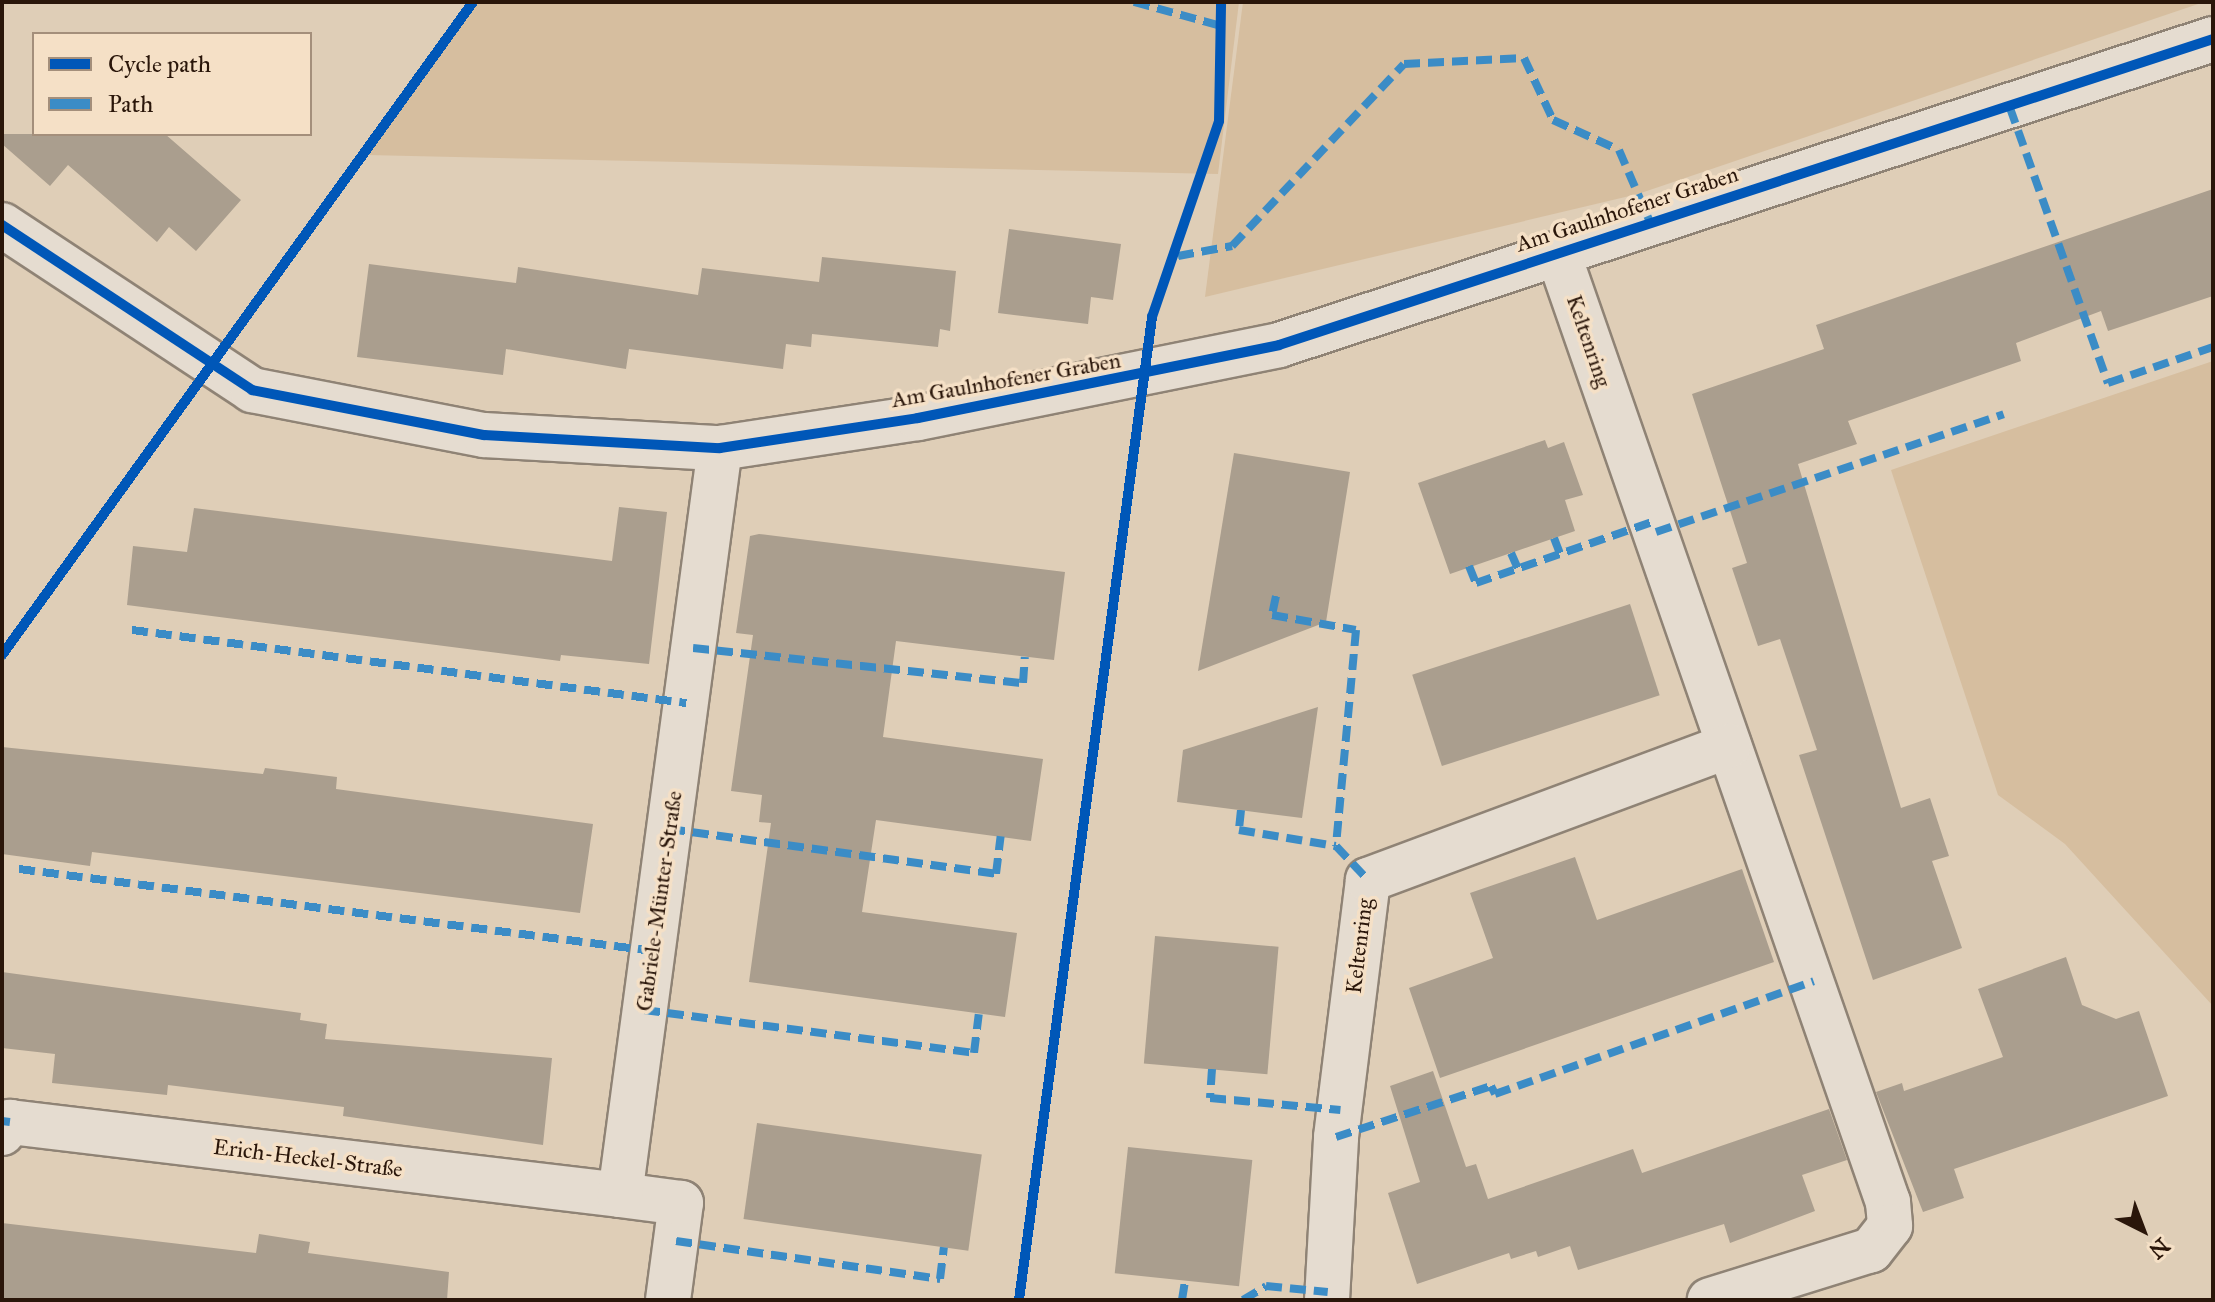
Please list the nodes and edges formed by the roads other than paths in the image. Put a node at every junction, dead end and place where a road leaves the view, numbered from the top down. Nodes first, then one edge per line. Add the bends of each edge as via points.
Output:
1 (2213, 39) edge
2 (2, 225) edge
3 (1558, 253) junction
4 (720, 448) junction
5 (1729, 746) junction
6 (2, 1133) edge
7 (620, 1195) junction
8 (668, 1300) edge
9 (1327, 1300) edge
10 (1710, 1300) edge

1 - 3 street, Am Gaulnhofener Graben
2 - 4 street, Am Gaulnhofener Graben via 252,390 484,435
3 - 4 street, Am Gaulnhofener Graben via 1279,345 918,418
3 - 5 street, Keltenring
4 - 7 street, Gabriele-Münter-Straße
5 - 9 street, Keltenring via 1368,880 1336,1137
5 - 10 street, Keltenring via 1834,1037 1890,1226 1871,1250
6 - 7 street, Erich-Heckel-Straße via 10,1122
7 - 8 street via 681,1203

